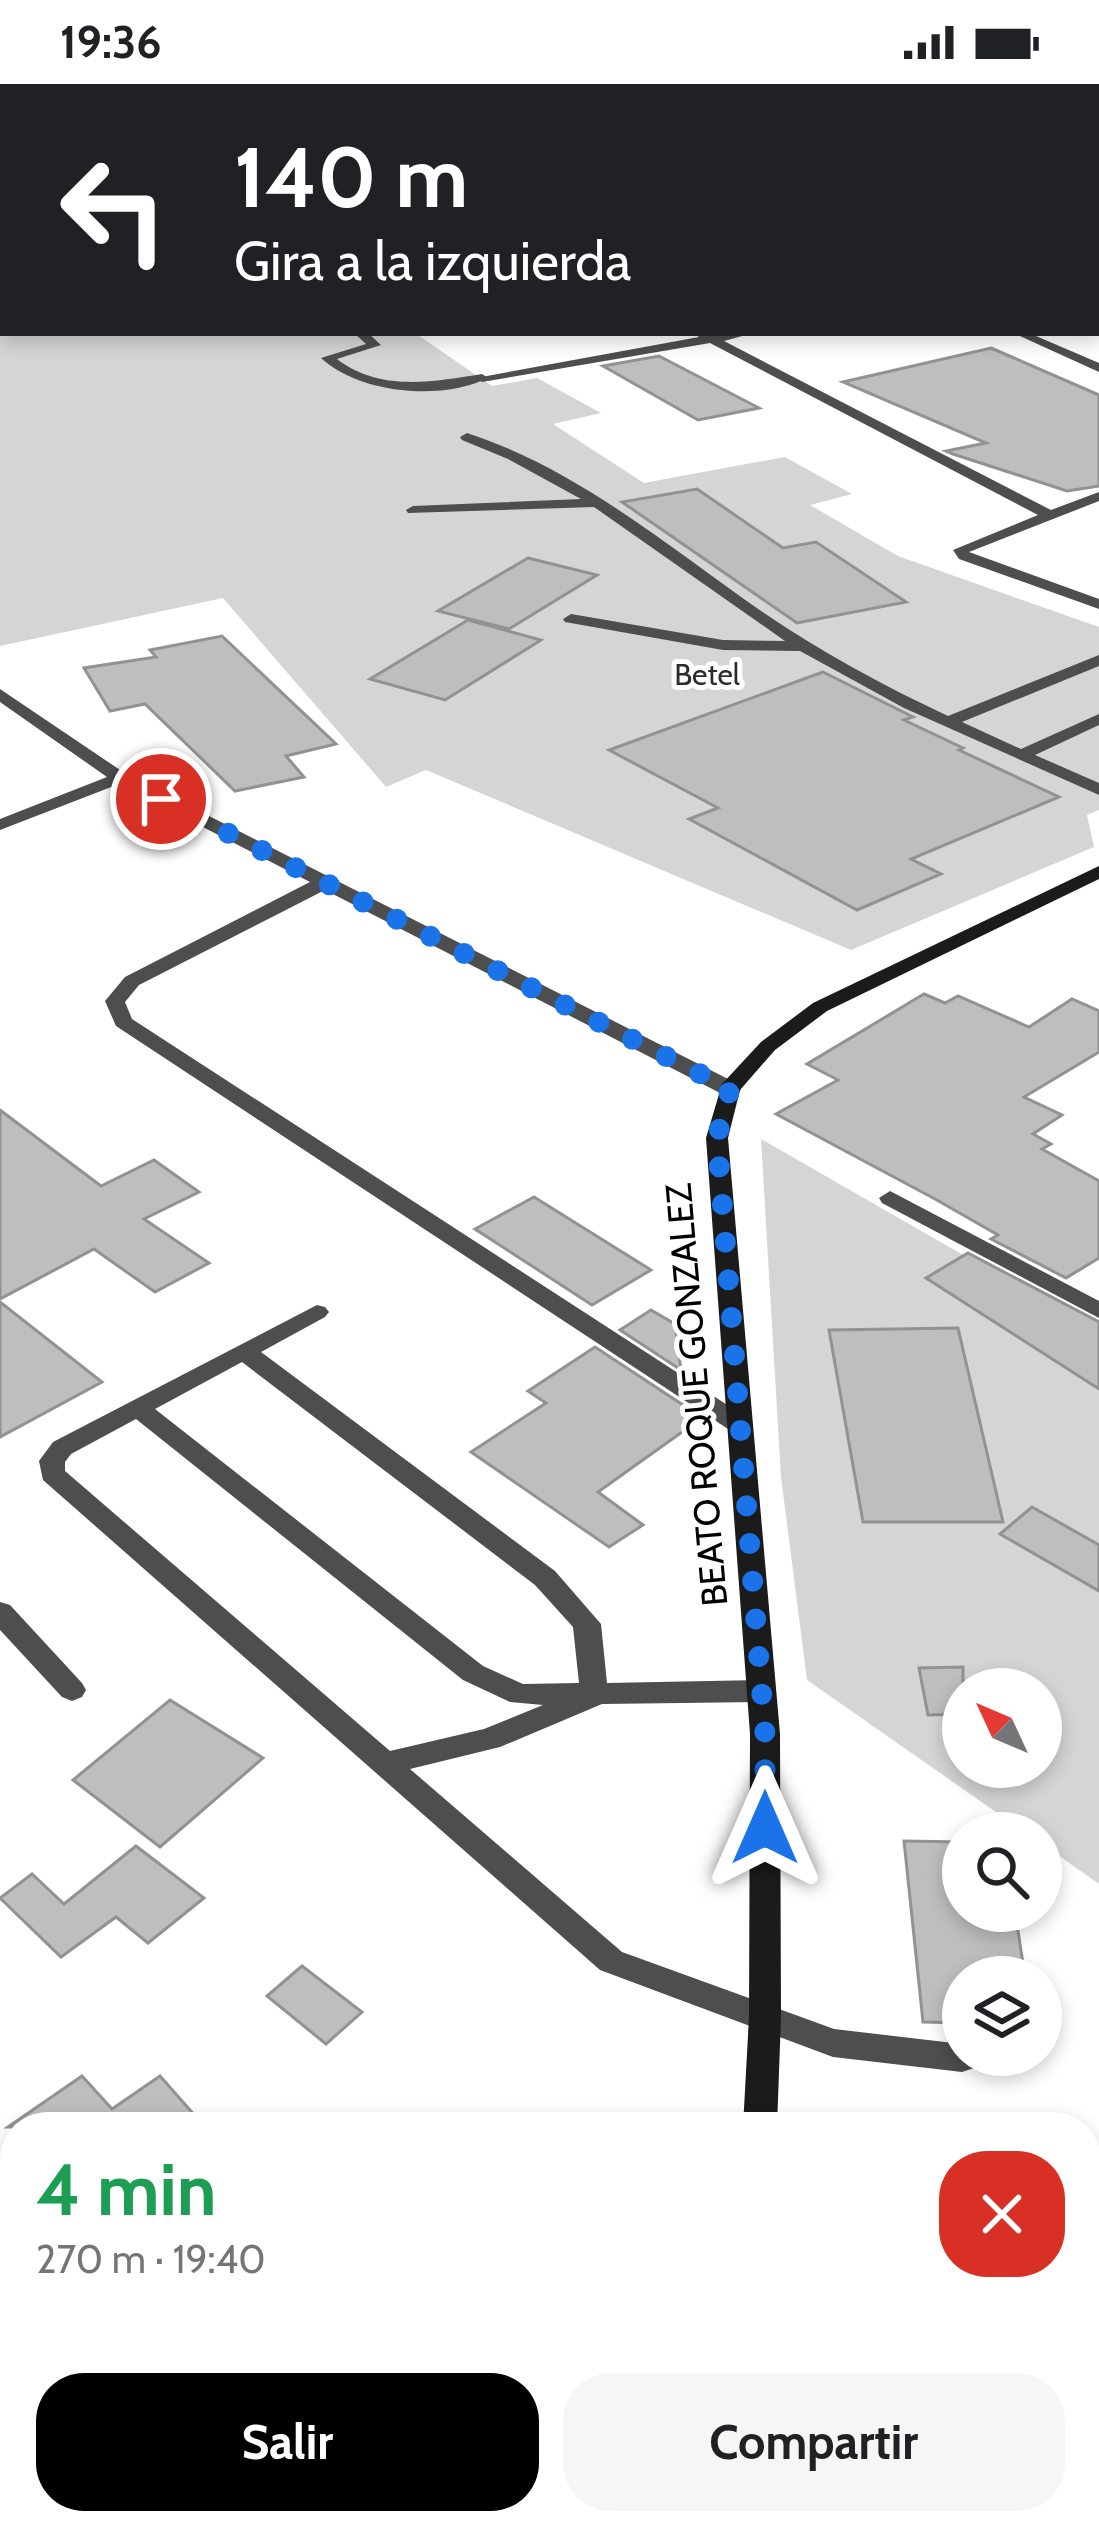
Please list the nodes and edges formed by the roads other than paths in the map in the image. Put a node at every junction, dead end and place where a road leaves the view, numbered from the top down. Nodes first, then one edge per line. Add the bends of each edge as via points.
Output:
1 (316, 84) edge
2 (336, 84) edge
3 (363, 336) edge
4 (706, 336) edge
5 (1026, 336) edge
6 (1099, 368) edge
7 (467, 437) dead end
8 (1099, 496) edge
9 (594, 503) junction
10 (413, 510) dead end
11 (1046, 513) junction
12 (1099, 604) edge
13 (572, 619) dead end
14 (804, 646) junction
15 (1099, 660) edge
16 (0, 694) edge
17 (1099, 719) edge
18 (951, 721) junction
19 (1023, 754) junction
20 (120, 778) junction
21 (1099, 790) edge
22 (0, 825) edge
23 (1099, 872) edge
24 (324, 883) junction
25 (730, 1089) junction
26 (890, 1198) dead end
27 (1099, 1311) edge
28 (317, 1312) dead end
29 (243, 1351) junction
30 (138, 1408) junction
31 (740, 1425) junction
32 (0, 1612) edge
33 (72, 1690) dead end
34 (761, 1691) junction
35 (594, 1696) junction
36 (384, 1764) junction
37 (765, 2017) junction
38 (942, 2056) edge
39 (761, 2112) edge

1 - 2 street
3 - 4 street via 375,346 327,358 354,379 408,387
4 - 11 street
5 - 6 street
7 - 9 street via 522,457
8 - 11 street
9 - 10 street
9 - 14 street
11 - 12 street via 960,550
13 - 14 street via 723,645
14 - 18 street
15 - 18 street
16 - 20 street
17 - 19 street
18 - 19 street
19 - 21 street
20 - 22 street
20 - 24 street
23 - 25 street via 820,1007 768,1046
24 - 25 street
24 - 31 street via 133,981 116,1001 123,1022
25 - 31 street, BEATO ROQUE GONZALEZ via 717,1138
26 - 27 street
28 - 29 street
29 - 30 street
29 - 35 street via 544,1578 587,1624
30 - 35 street via 472,1673 520,1695
30 - 36 street via 62,1448 52,1474
31 - 34 street, BEATO ROQUE GONZALEZ
32 - 33 street
34 - 35 street
34 - 37 street, BEATO ROQUE GONZALEZ
35 - 36 street via 490,1739
36 - 37 street via 611,1961
37 - 38 street via 833,2043
37 - 39 street, BEATO ROQUE GONZALEZ

